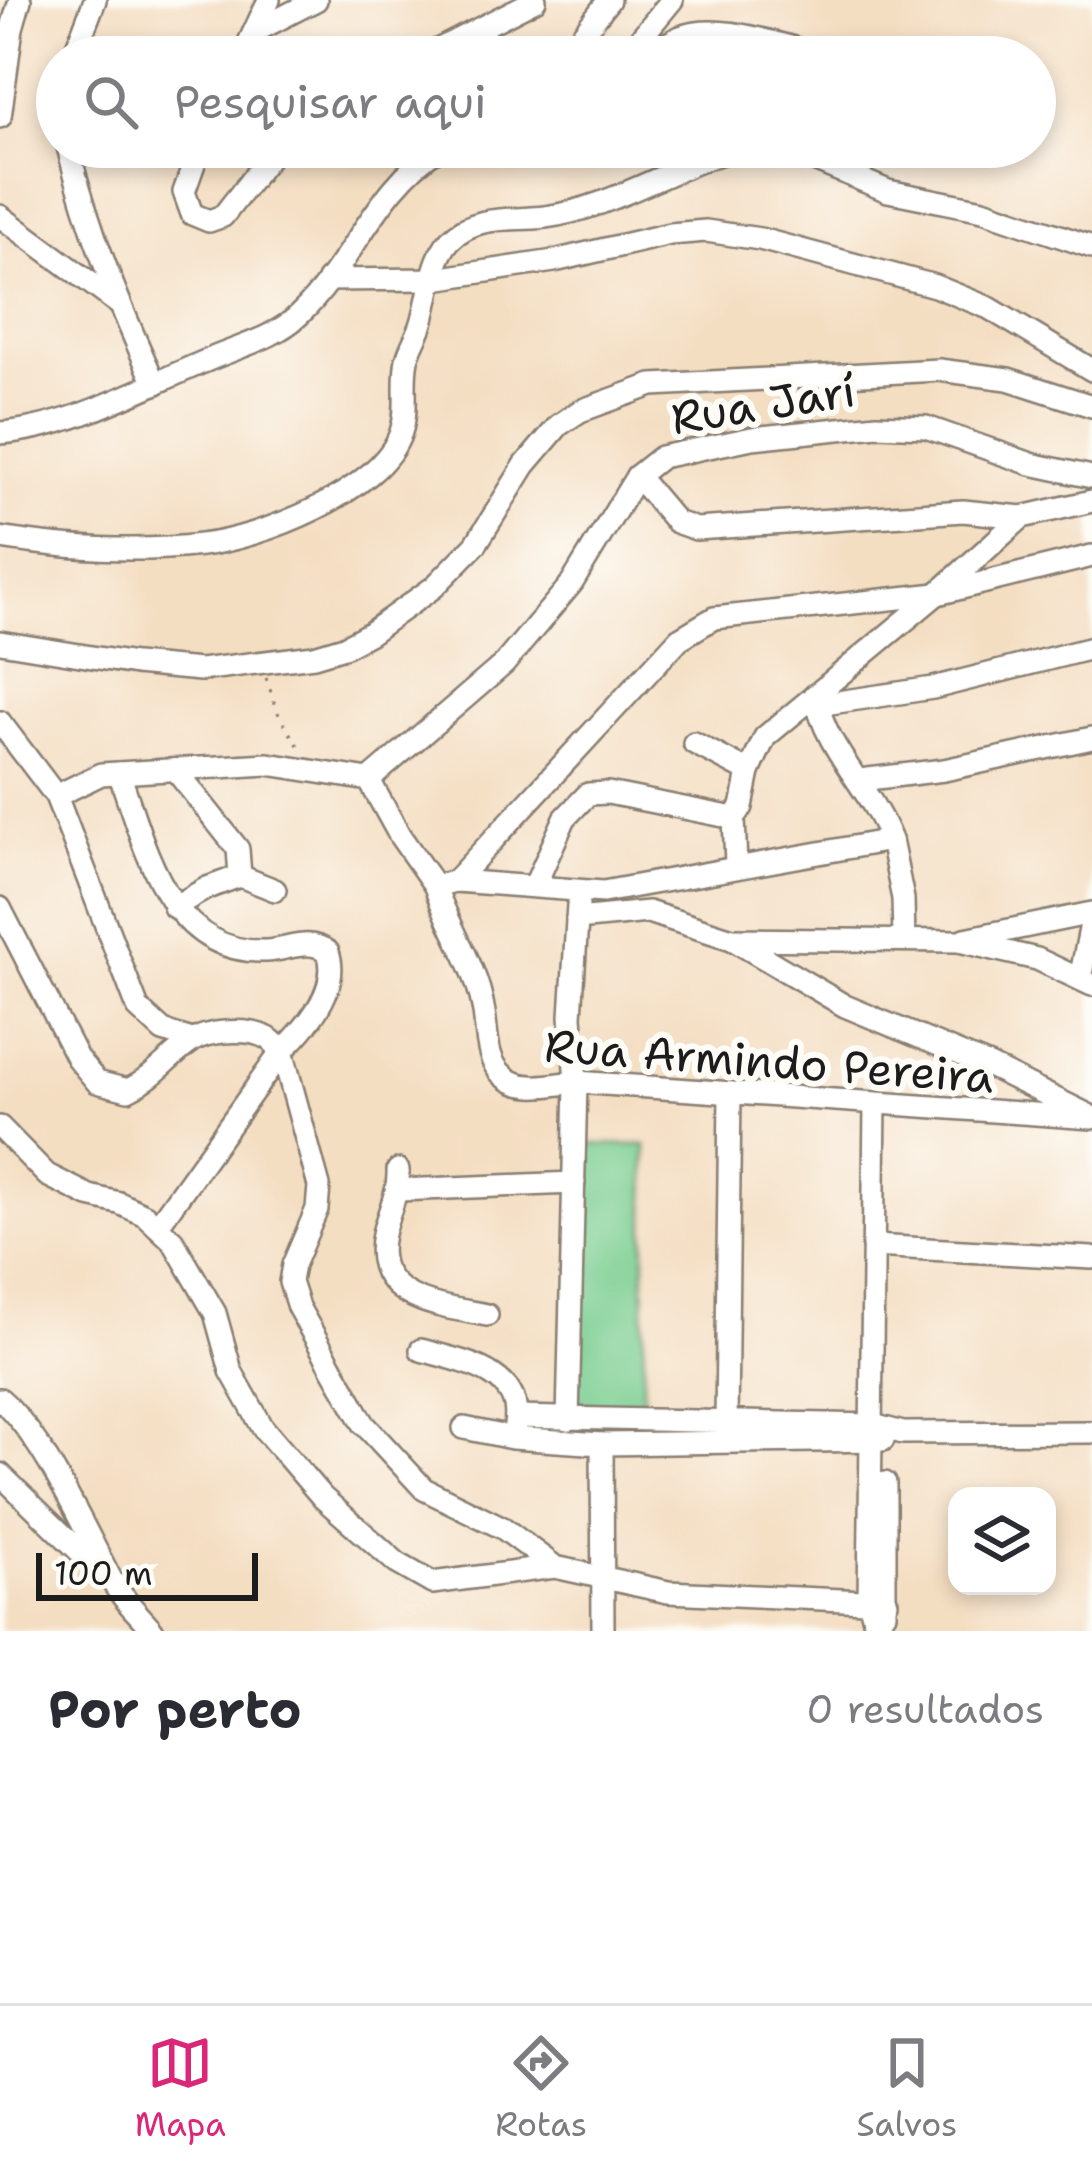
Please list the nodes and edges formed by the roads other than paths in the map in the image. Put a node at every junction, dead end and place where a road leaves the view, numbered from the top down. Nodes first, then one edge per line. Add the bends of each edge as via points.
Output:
1 (20, 0) edge
2 (95, 0) edge
3 (269, 0) edge
4 (316, 0) edge
5 (535, 0) edge
6 (609, 0) edge
7 (672, 0) edge
8 (254, 32) junction
9 (81, 36) edge
10 (252, 36) edge
11 (465, 36) edge
12 (582, 36) edge
13 (642, 36) edge
14 (686, 36) edge
15 (735, 36) edge
16 (0, 117) edge
17 (73, 168) edge
18 (193, 168) edge
19 (261, 168) edge
20 (414, 168) edge
21 (689, 168) edge
22 (833, 168) edge
23 (0, 216) edge
24 (1092, 247) edge
25 (435, 279) junction
26 (328, 280) junction
27 (119, 304) junction
28 (1092, 370) edge
29 (154, 384) junction
30 (1092, 406) edge
31 (0, 433) edge
32 (637, 476) junction
33 (1092, 477) edge
34 (1092, 501) edge
35 (1022, 517) junction
36 (0, 538) edge
37 (1092, 556) edge
38 (937, 594) junction
39 (0, 643) edge
40 (1092, 648) edge
41 (816, 700) junction
42 (0, 722) edge
43 (1092, 738) edge
44 (694, 743) dead end
45 (177, 772) junction
46 (749, 772) junction
47 (119, 773) junction
48 (369, 780) junction
49 (860, 780) junction
50 (56, 796) junction
51 (734, 818) junction
52 (892, 841) junction
53 (736, 865) junction
54 (240, 876) junction
55 (657, 882) junction
56 (445, 883) junction
57 (535, 885) junction
58 (275, 890) dead end
59 (579, 890) junction
60 (0, 908) edge
61 (174, 908) junction
62 (648, 912) junction
63 (1092, 916) edge
64 (577, 919) junction
65 (732, 939) junction
66 (904, 940) junction
67 (958, 941) junction
68 (1086, 982) edge
69 (192, 1040) junction
70 (282, 1052) junction
71 (576, 1082) junction
72 (730, 1093) junction
73 (883, 1104) junction
74 (1092, 1118) edge
75 (0, 1127) edge
76 (574, 1183) junction
77 (158, 1226) junction
78 (878, 1247) junction
79 (1092, 1258) edge
80 (487, 1315) dead end
81 (421, 1350) dead end
82 (0, 1399) edge
83 (568, 1420) junction
84 (726, 1422) junction
85 (514, 1427) junction
86 (464, 1428) dead end
87 (1092, 1432) edge
88 (884, 1433) junction
89 (602, 1444) junction
90 (0, 1474) edge
91 (555, 1567) junction
92 (603, 1578) junction
93 (113, 1583) junction
94 (878, 1601) junction
95 (153, 1631) edge
96 (603, 1631) edge
97 (879, 1631) edge

1 - 16 street
2 - 9 street
3 - 8 street
4 - 8 street
5 - 11 street
6 - 12 street
7 - 13 street
8 - 10 street
14 - 15 street
17 - 27 street
18 - 19 street via 184,192 192,214 209,221 224,216
20 - 26 street
21 - 25 street via 578,211 482,221 448,242
22 - 24 street
23 - 27 street
25 - 26 street
25 - 28 street via 706,231 935,286 989,308
25 - 36 street via 407,356 397,442 338,497 200,545
26 - 29 street via 279,329
27 - 29 street
29 - 31 street
30 - 39 street via 1008,380 939,370 652,385 559,425 476,544 434,587 370,633 314,656 177,669
32 - 33 street, Rua Jarí via 677,450 878,425 945,430 1002,455
32 - 35 street via 676,522 696,529 964,511
32 - 48 street, Rua Jarí via 544,619 504,664
34 - 35 street
35 - 38 street
37 - 38 street
38 - 41 street
38 - 56 street via 714,618 692,628
40 - 41 street via 933,688
41 - 46 street via 765,737
41 - 49 street via 831,741
42 - 50 street
43 - 49 street
44 - 46 street
45 - 47 street
45 - 48 street via 268,764
45 - 54 street via 238,849
46 - 51 street
47 - 50 street via 101,773
47 - 61 street
48 - 56 street, Rua Armindo Pereira via 400,836
49 - 52 street
50 - 69 street via 138,1008 163,1031
51 - 53 street
51 - 57 street via 588,794 566,818
52 - 53 street
52 - 66 street
53 - 55 street
54 - 58 street
54 - 61 street
55 - 59 street
55 - 62 street
56 - 57 street
56 - 71 street, Rua Armindo Pereira via 445,919 483,1003 497,1070 519,1084
57 - 59 street
59 - 64 street
60 - 69 street via 97,1082 128,1090
61 - 70 street via 226,945 267,951 310,944 328,952 331,975 320,1000
62 - 64 street
62 - 65 street
63 - 67 street
63 - 68 street
64 - 71 street
65 - 66 street
65 - 74 street via 845,1006
66 - 67 street
67 - 68 street via 1037,959
69 - 70 street via 254,1034
70 - 77 street
70 - 91 street via 319,1186 290,1282 298,1307 364,1424 404,1473 525,1541
71 - 72 street, Rua Armindo Pereira
71 - 76 street
72 - 73 street, Rua Armindo Pereira
72 - 84 street
73 - 74 street, Rua Armindo Pereira
73 - 78 street
75 - 77 street via 62,1185
76 - 80 street via 399,1180 381,1245 394,1286 432,1305
76 - 83 street
77 - 91 street via 215,1313 231,1371 263,1428 383,1552 432,1583
78 - 79 street
78 - 88 street
81 - 85 street via 496,1376 511,1391
82 - 93 street via 81,1518
83 - 84 street
83 - 85 street
84 - 88 street
85 - 86 street
85 - 89 street
87 - 88 street
88 - 89 street
88 - 94 street
89 - 92 street
90 - 93 street
91 - 92 street
92 - 94 street via 668,1592
92 - 96 street
93 - 95 street
94 - 97 street

